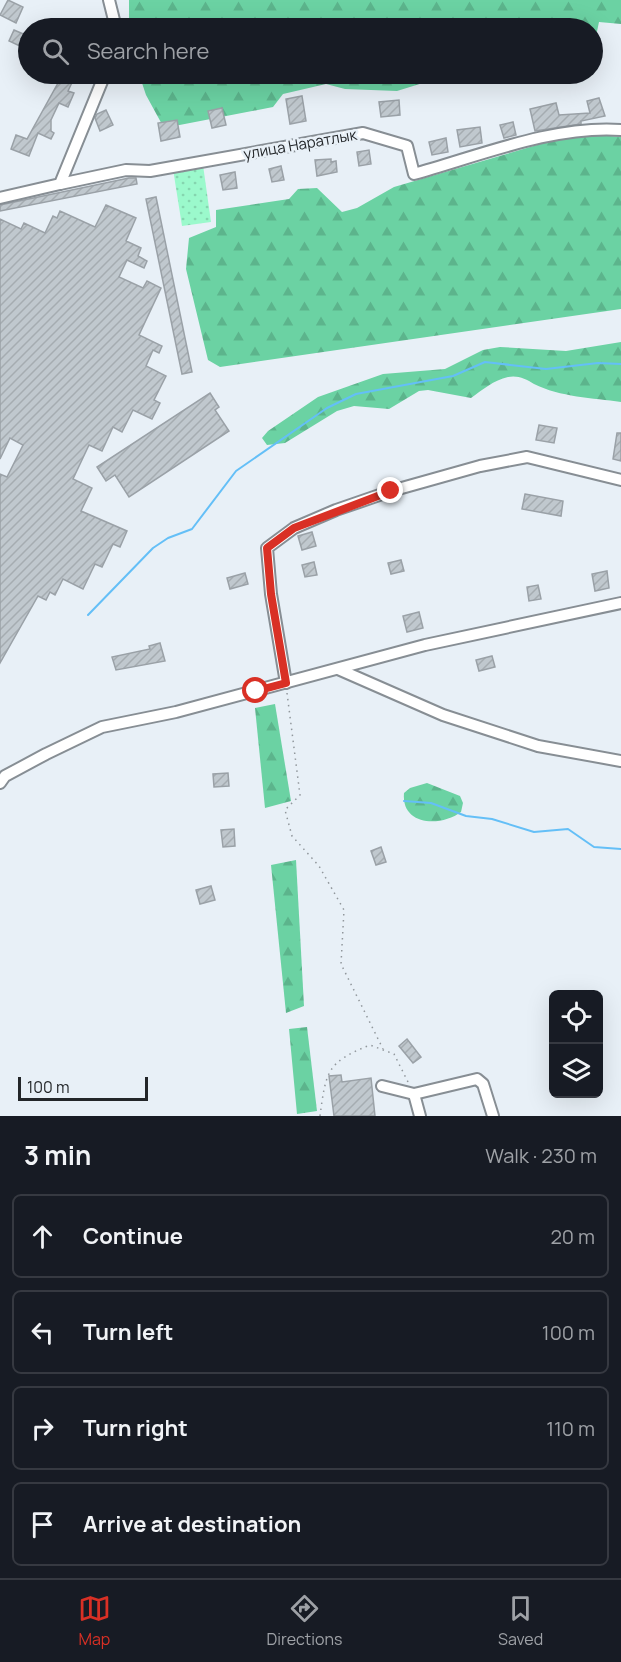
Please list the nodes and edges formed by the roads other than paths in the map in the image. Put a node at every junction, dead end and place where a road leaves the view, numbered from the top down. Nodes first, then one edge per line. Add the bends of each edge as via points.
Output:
1 (109, 0) edge
2 (114, 18) edge
3 (101, 84) edge
4 (621, 130) edge
5 (60, 184) junction
6 (0, 198) edge
7 (621, 480) edge
8 (621, 603) edge
9 (338, 669) junction
10 (286, 683) junction
11 (621, 761) edge
12 (0, 783) edge
13 (382, 1086) dead end
14 (414, 1094) junction
15 (420, 1116) edge
16 (493, 1116) edge

1 - 2 street
3 - 5 street
4 - 5 street, улица Наратлык via 578,130 414,174 407,146 363,133
5 - 6 street, улица Наратлык
7 - 10 street via 527,457 391,491 294,528 267,548
8 - 9 street via 426,645
9 - 10 street
9 - 11 street via 464,722 538,746
10 - 12 street via 102,727
13 - 14 street
14 - 15 street
14 - 16 street via 477,1079 483,1084

